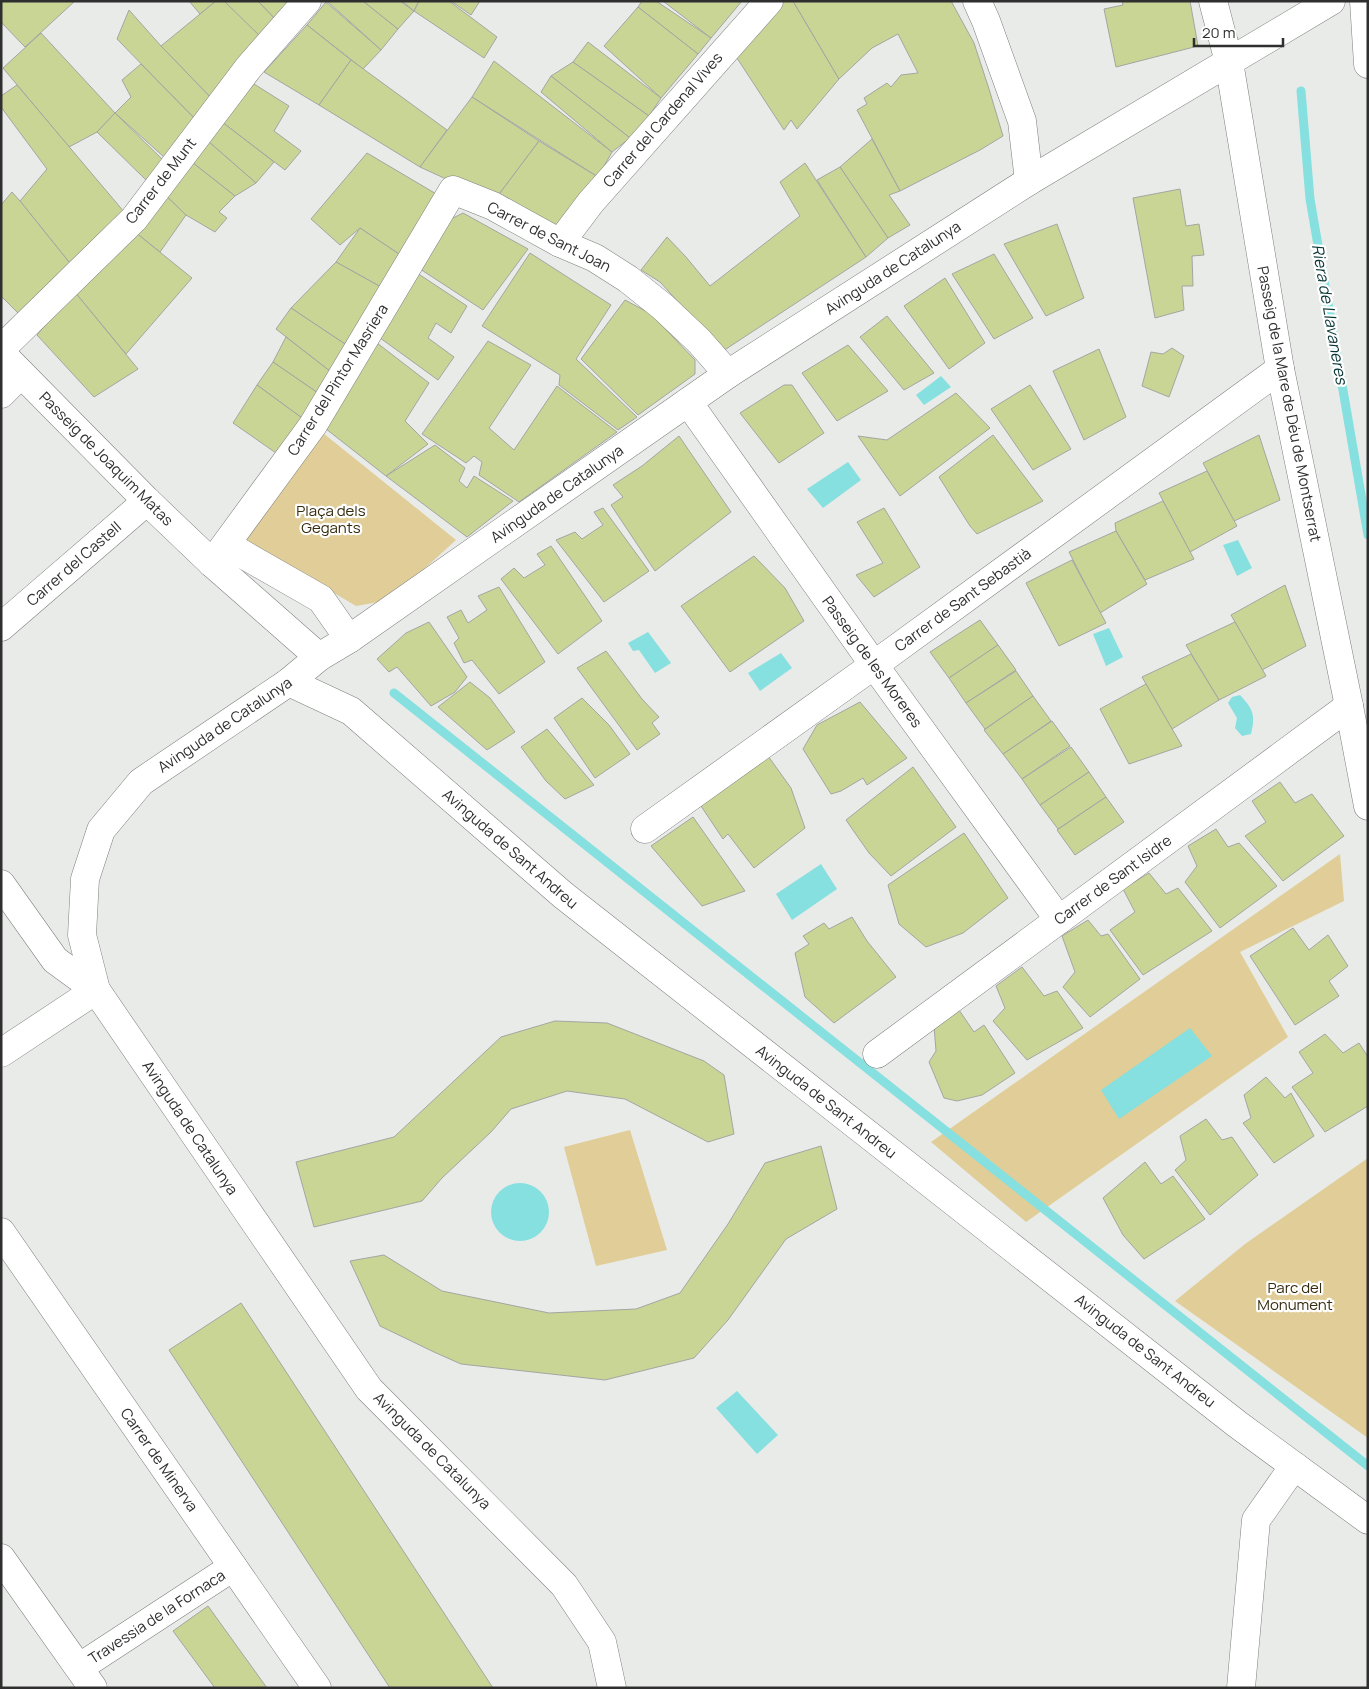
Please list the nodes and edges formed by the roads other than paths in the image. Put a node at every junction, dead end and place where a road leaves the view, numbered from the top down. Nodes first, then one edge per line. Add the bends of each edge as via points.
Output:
1 (307, 1) edge
2 (769, 1) edge
3 (977, 1) edge
4 (1213, 1) edge
5 (1331, 1) edge
6 (1364, 1) edge
7 (1229, 62) junction
8 (1368, 64) edge
9 (1029, 181) junction
10 (453, 190) joint
11 (560, 243) junction
12 (1, 349) edge
13 (1, 353) edge
14 (1280, 369) junction
15 (21, 374) junction
16 (728, 374) junction
17 (1, 394) edge
18 (688, 402) junction
19 (147, 500) junction
20 (212, 563) junction
21 (1, 627) edge
22 (350, 639) junction
23 (319, 658) junction
24 (874, 665) junction
25 (289, 682) junction
26 (1349, 706) junction
27 (1368, 806) edge
28 (644, 829) dead end
29 (1, 884) edge
30 (1059, 920) junction
31 (96, 990) junction
32 (1, 1053) edge
33 (877, 1054) dead end
34 (1, 1232) edge
35 (1294, 1466) junction
36 (1368, 1520) edge
37 (1, 1558) edge
38 (233, 1567) junction
39 (86, 1677) edge
40 (317, 1688) edge
41 (612, 1688) edge
42 (1241, 1688) edge

1 - 12 street, Carrer de Munt via 249,67 134,219
2 - 11 street, Carrer del Cardenal Vives via 591,202
3 - 9 street via 1022,121
4 - 7 street, Passeig de la Mare de Déu de Montserrat
5 - 7 street, Avinguda de Catalunya
6 - 8 street
7 - 9 street, Avinguda de Catalunya
7 - 14 street, Passeig de la Mare de Déu de Montserrat
9 - 16 street, Avinguda de Catalunya
10 - 11 street, Carrer de Sant Joan via 493,206
10 - 20 street, Carrer del Pintor Masriera via 313,426
11 - 16 street, Carrer de Sant Joan via 595,258 628,279 699,340
13 - 15 street, Passeig de Joaquim Matas
14 - 24 street, Carrer de Sant Sebastià
14 - 26 street, Passeig de la Mare de Déu de Montserrat
15 - 17 street
15 - 19 street, Passeig de Joaquim Matas
16 - 18 street, Avinguda de Catalunya
18 - 22 street, Avinguda de Catalunya
18 - 24 street, Passeig de les Moreres
19 - 20 street, Passeig de Joaquim Matas
19 - 21 street, Carrer del Castell
20 - 22 street via 239,552 321,599
20 - 23 street, Passeig de Joaquim Matas
22 - 23 street, Avinguda de Catalunya
23 - 25 street, Avinguda de Catalunya
24 - 28 street, Carrer de Sant Sebastià
24 - 30 street, Passeig de les Moreres
25 - 31 street, Avinguda de Catalunya via 141,782 101,830 85,879 82,935
25 - 35 street, Avinguda de Sant Andreu via 351,711 563,895
26 - 27 street, Passeig de la Mare de Déu de Montserrat
26 - 30 street, Carrer de Sant Isidre
29 - 31 street via 56,960
30 - 33 street, Carrer de Sant Isidre
31 - 32 street
31 - 41 street, Avinguda de Catalunya via 370,1389 564,1585 602,1642
34 - 38 street, Carrer de Minerva
35 - 36 street, Avinguda de Sant Andreu
35 - 42 street via 1256,1520
37 - 39 street
38 - 39 street, Travessia de la Fornaca
38 - 40 street, Carrer de Minerva

